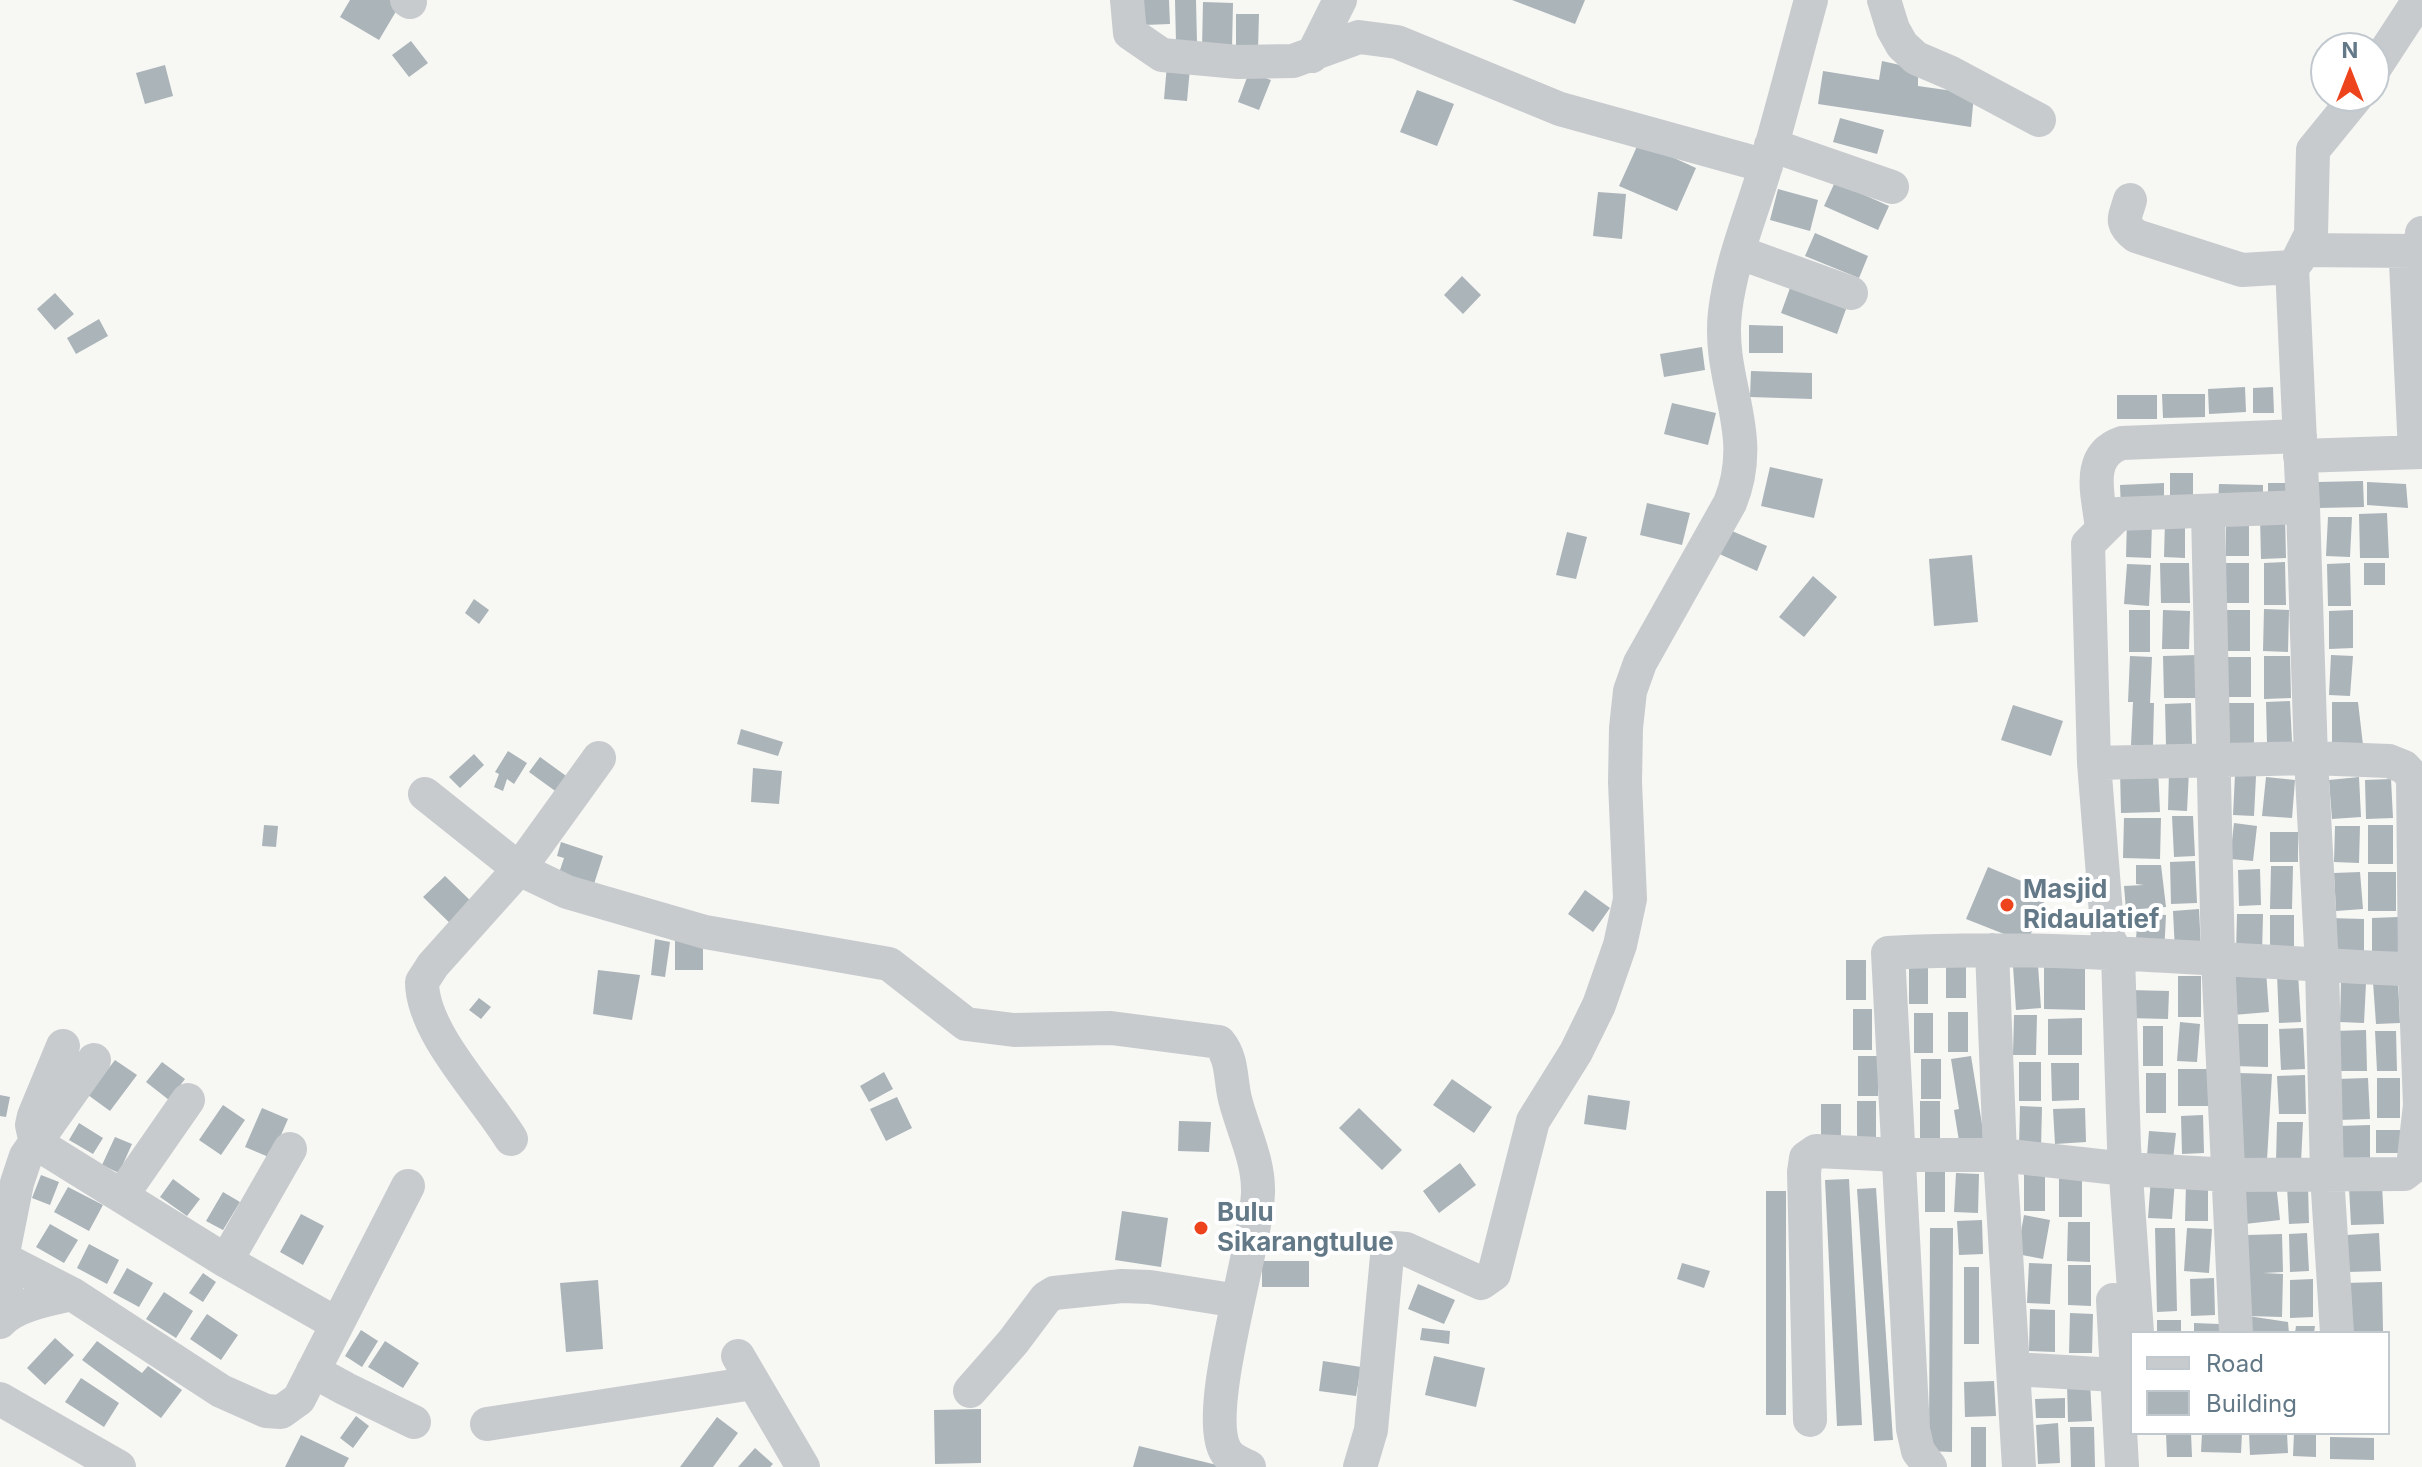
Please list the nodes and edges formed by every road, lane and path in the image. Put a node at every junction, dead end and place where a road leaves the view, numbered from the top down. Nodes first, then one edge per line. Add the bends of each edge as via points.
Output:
1 (1127, 0) edge
2 (1340, 0) edge
3 (1811, 0) edge
4 (1884, 0) edge
5 (2416, 16) edge
6 (2390, 49) edge
7 (1312, 56) junction
8 (2344, 112) edge
9 (2039, 120) dead end
10 (1769, 155) junction
11 (1892, 187) dead end
12 (2130, 200) dead end
13 (2418, 242) edge
14 (1738, 252) junction
15 (2297, 258) junction
16 (1851, 293) dead end
17 (2300, 446) junction
18 (2418, 452) edge
19 (2303, 507) junction
20 (2208, 512) junction
21 (2102, 529) junction
22 (599, 758) dead end
23 (2311, 758) junction
24 (2214, 761) junction
25 (2094, 763) junction
26 (425, 794) dead end
27 (2418, 799) edge
28 (519, 869) junction
29 (2108, 949) junction
30 (1992, 950) junction
31 (2218, 959) junction
32 (2322, 966) junction
33 (2418, 970) edge
34 (63, 1046) dead end
35 (94, 1060) dead end
36 (188, 1100) dead end
37 (511, 1139) dead end
38 (36, 1143) junction
39 (290, 1149) dead end
40 (1899, 1155) junction
41 (2000, 1155) junction
42 (2115, 1168) junction
43 (2230, 1175) junction
44 (2327, 1175) junction
45 (408, 1186) dead end
46 (122, 1195) junction
47 (1, 1257) edge
48 (226, 1261) junction
49 (72, 1294) junction
50 (1238, 1301) junction
51 (2, 1320) edge
52 (337, 1324) junction
53 (2137, 1331) edge
54 (2236, 1331) edge
55 (2337, 1331) edge
56 (2014, 1369) junction
57 (313, 1371) junction
58 (2125, 1376) edge
59 (970, 1391) dead end
60 (0, 1399) edge
61 (1810, 1420) dead end
62 (414, 1422) dead end
63 (487, 1424) dead end
64 (2144, 1435) edge
65 (797, 1464) edge
66 (119, 1467) edge
67 (1249, 1467) edge
68 (1360, 1467) edge
69 (1930, 1467) edge
70 (2019, 1467) edge
71 (2122, 1467) edge
72 (2146, 1467) edge

1 - 7 street via 1130,33 1162,55 1276,63
2 - 7 street
3 - 10 street
4 - 9 street via 1893,29 1916,58
5 - 6 street
7 - 10 street via 1359,37 1397,42 1560,109
8 - 15 street via 2313,150 2311,234
10 - 11 street
10 - 14 street
12 - 15 street via 2124,222 2136,236 2242,270
13 - 15 street
13 - 18 street via 2406,263
14 - 16 street
14 - 68 street via 1723,348 1742,440 1741,465 1730,503 1640,663 1630,691 1625,782 1630,899 1620,945 1582,1041 1533,1121 1494,1274 1481,1283 1406,1249 1394,1248 1387,1256 1371,1430
15 - 17 street
17 - 18 street
17 - 19 street
17 - 21 street via 2111,447 2096,466
19 - 20 street
19 - 23 street
20 - 21 street via 2118,514
20 - 24 street
21 - 25 street via 2088,544
22 - 28 street
23 - 24 street
23 - 27 street via 2389,761 2413,777
23 - 32 street
24 - 25 street
24 - 31 street
25 - 29 street
26 - 28 street
27 - 33 street
28 - 37 street via 422,982 426,1010 462,1072
28 - 50 street via 567,892 705,932 889,964 966,1024 1014,1030 1111,1028 1219,1042 1228,1053 1257,1171 1256,1209
29 - 30 street
29 - 31 street
29 - 42 street
30 - 40 street via 1888,953
30 - 41 street
31 - 32 street
31 - 43 street
32 - 33 street
32 - 44 street
33 - 44 street via 2420,1105 2413,1167 2404,1174
34 - 38 street via 34,1116
35 - 38 street
36 - 46 street
38 - 46 street
38 - 47 street via 17,1183
39 - 48 street
40 - 41 street
40 - 61 street via 1816,1151 1806,1158
40 - 69 street via 1913,1429 1918,1451
41 - 42 street
41 - 56 street
42 - 43 street
42 - 53 street
42 - 58 street
43 - 44 street
43 - 54 street
44 - 55 street
45 - 52 street
46 - 48 street
47 - 49 street
47 - 51 street via 7,1275
48 - 52 street
49 - 51 street
49 - 57 street via 221,1391 266,1411 281,1412 299,1399
50 - 59 street via 1150,1287 1054,1293
50 - 67 street via 1219,1419 1223,1448
52 - 57 street
56 - 58 street
56 - 70 street
57 - 62 street
58 - 71 street
60 - 66 street
63 - 65 street via 746,1370
64 - 72 street

